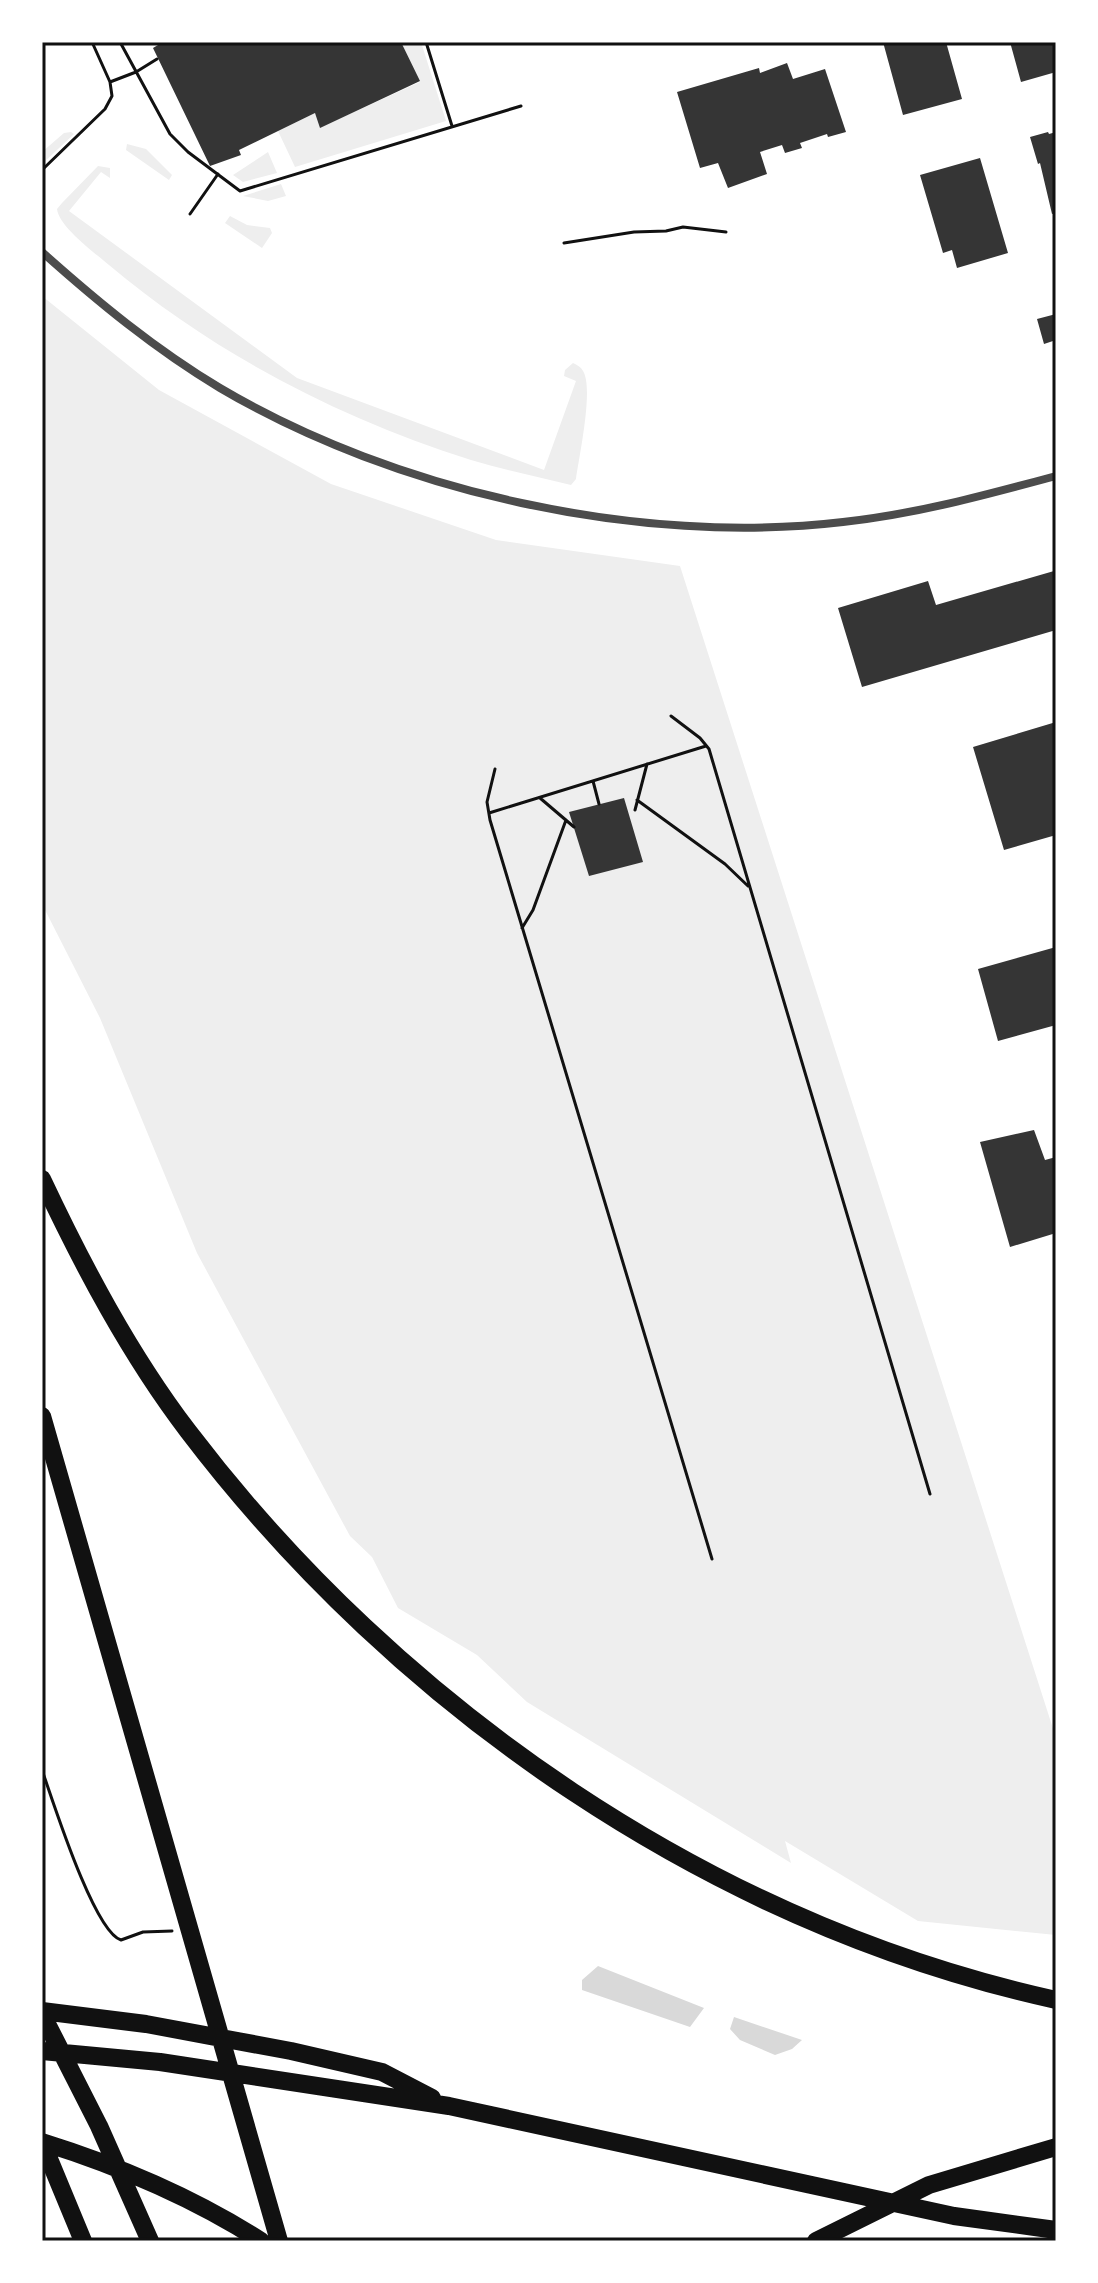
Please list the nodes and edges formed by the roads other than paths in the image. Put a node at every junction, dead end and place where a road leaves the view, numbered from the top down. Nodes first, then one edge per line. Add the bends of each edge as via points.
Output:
1 (42, 252) edge
2 (1056, 476) edge
3 (42, 1179) edge
4 (42, 1416) edge
5 (1056, 2000) edge
6 (42, 2013) edge
7 (42, 2051) edge
8 (449, 2106) junction
9 (42, 2142) edge
10 (1056, 2147) edge
11 (1056, 2230) edge
12 (83, 2241) edge
13 (150, 2241) edge
14 (261, 2241) edge
15 (279, 2241) edge
16 (816, 2241) edge

1 - 2 street via 162,351 261,411 376,462 523,503 637,522 760,527 841,523
3 - 5 highway via 130,1345 186,1429 315,1579 464,1714 552,1778 714,1874 847,1935 933,1967
4 - 15 highway
6 - 8 highway via 146,2024 291,2051 382,2072
6 - 13 highway
7 - 8 highway via 160,2062
8 - 11 highway via 954,2216
9 - 12 highway
9 - 14 highway via 166,2188
10 - 16 highway via 929,2185

